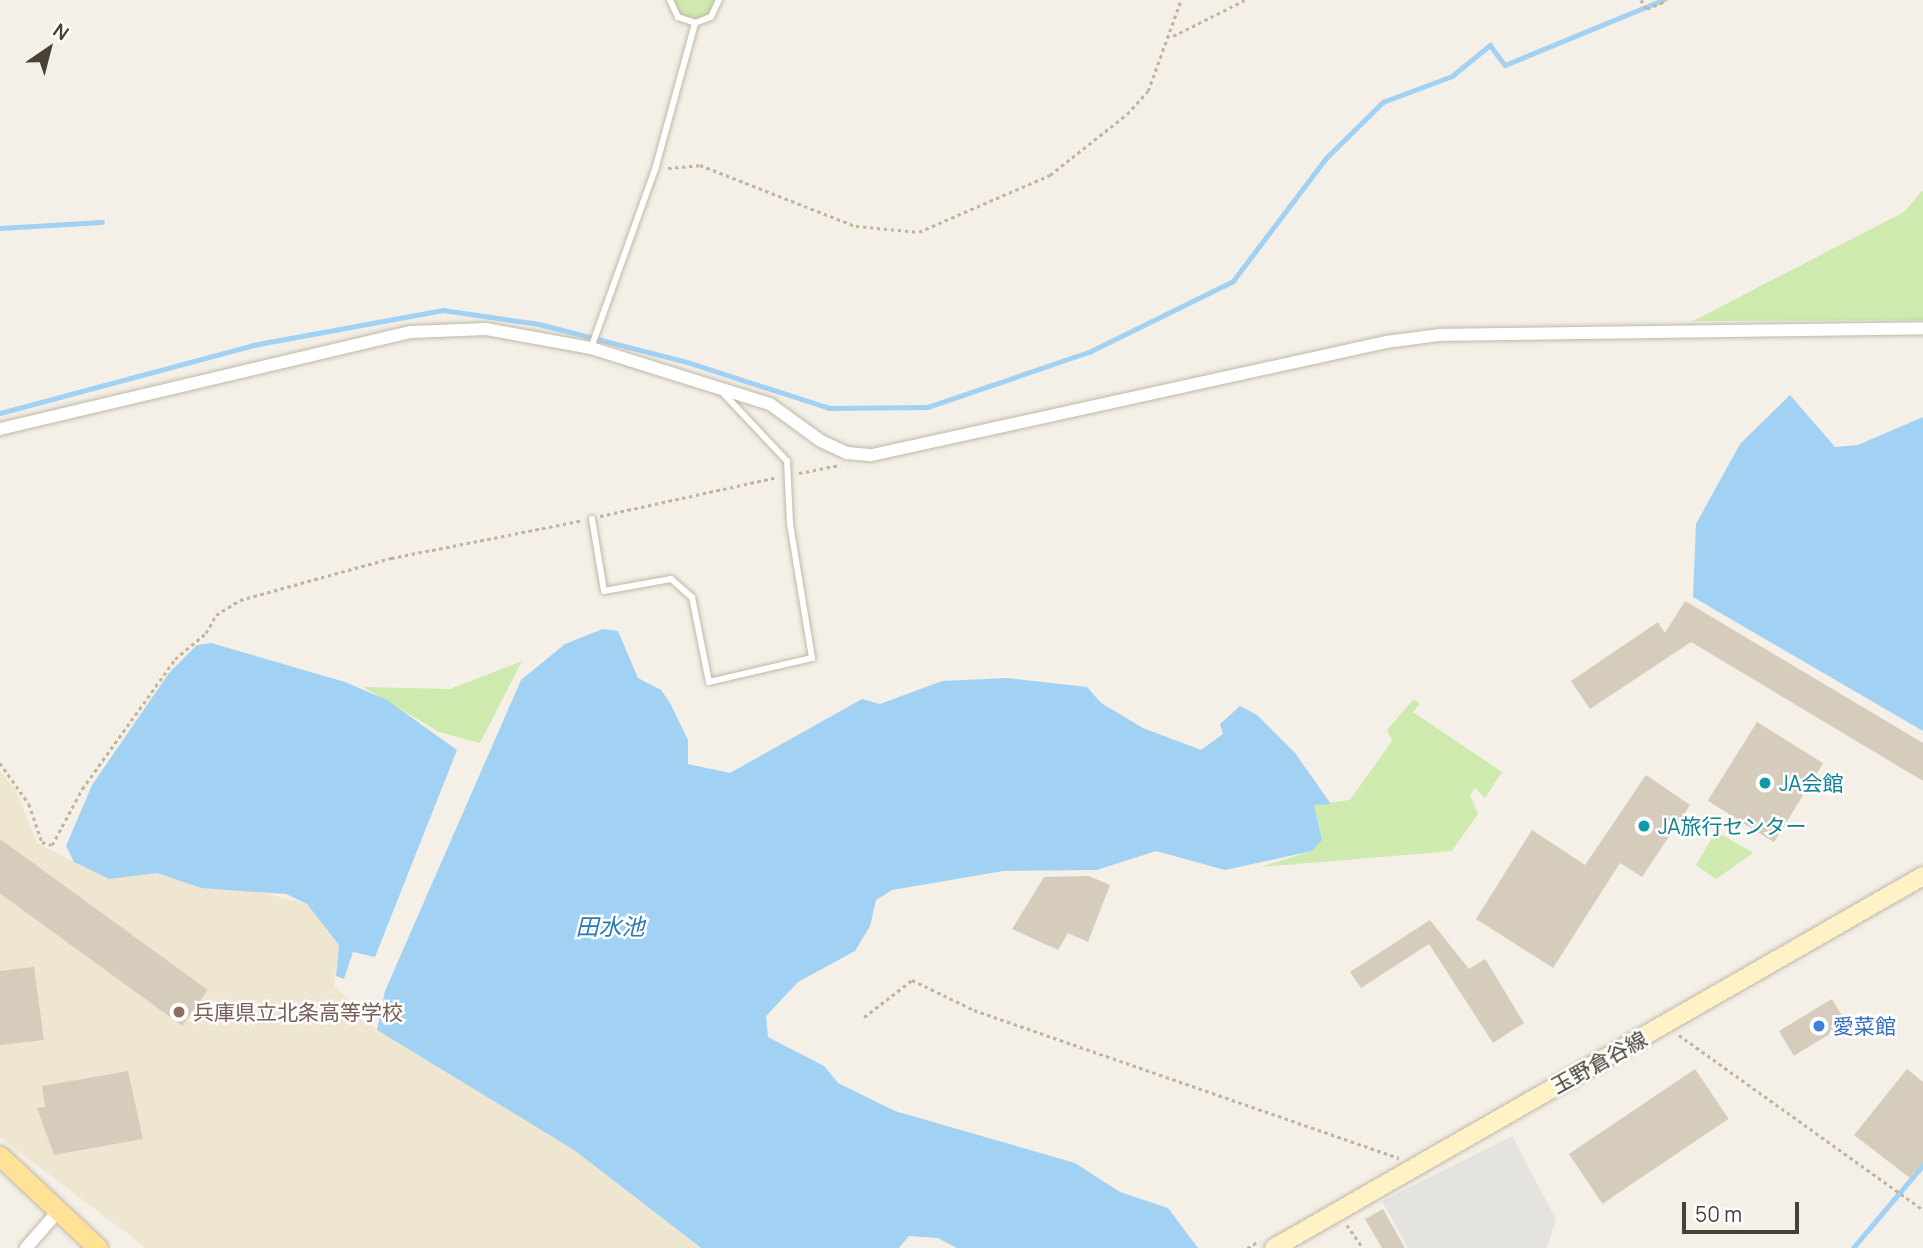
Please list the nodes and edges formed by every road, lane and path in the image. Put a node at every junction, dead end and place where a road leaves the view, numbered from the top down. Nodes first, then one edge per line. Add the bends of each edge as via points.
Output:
1 (670, 0) edge
2 (719, 0) edge
3 (1181, 0) edge
4 (1245, 0) edge
5 (1641, 0) edge
6 (1667, 0) edge
7 (695, 23) junction
8 (1171, 36) junction
9 (656, 166) junction
10 (1923, 328) edge
11 (591, 348) junction
12 (713, 383) junction
13 (0, 429) edge
14 (858, 454) junction
15 (789, 475) junction
16 (592, 519) junction
17 (0, 763) edge
18 (1923, 876) edge
19 (864, 1017) dead end
20 (1667, 1024) junction
21 (0, 1156) edge
22 (1419, 1165) junction
23 (60, 1210) junction
24 (1923, 1210) edge
25 (1337, 1212) junction
26 (26, 1248) edge
27 (98, 1248) edge
28 (1273, 1248) edge
29 (1363, 1248) edge

1 - 7 lane via 678,17
2 - 7 lane via 712,17
3 - 8 path
4 - 8 path
5 - 6 path via 1647,9
7 - 9 lane
8 - 9 path via 1148,91 1050,175 919,232 856,226 700,165 680,170
9 - 11 lane
10 - 14 street via 1563,329 1439,335 1365,346 1043,421
11 - 12 street
11 - 13 street via 486,329 411,332
12 - 14 street via 770,404 821,441
12 - 15 lane via 788,461
14 - 15 path via 854,462
15 - 16 path
15 - 16 lane via 790,523 812,658 709,682 692,597 671,579 604,591
16 - 17 path via 391,558 240,600 216,615 206,633 175,659 82,789 52,845 42,842 29,804
18 - 20 main road, 玉野倉谷線
19 - 22 path via 912,980 974,1010
20 - 22 main road, 玉野倉谷線
20 - 24 path
21 - 23 main road
22 - 25 main road, 玉野倉谷線
23 - 26 street
23 - 27 main road
25 - 28 main road, 玉野倉谷線
25 - 29 path

